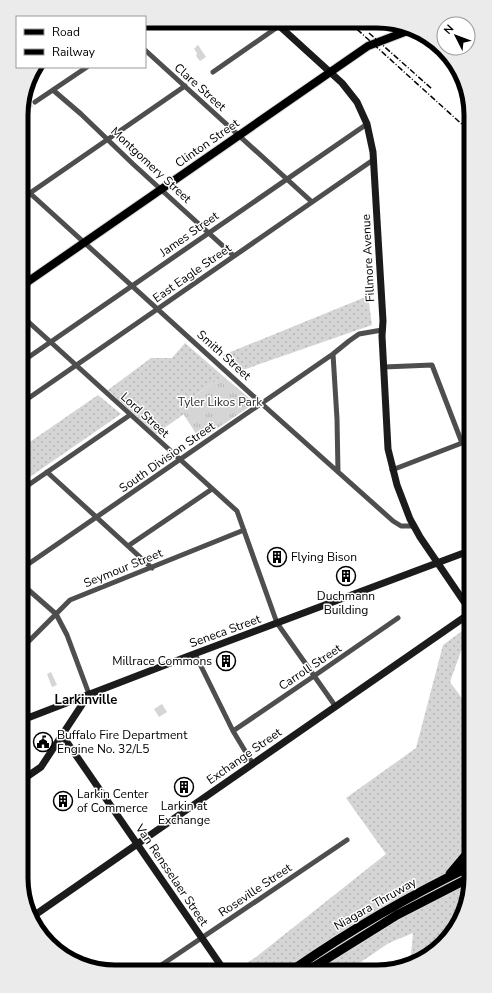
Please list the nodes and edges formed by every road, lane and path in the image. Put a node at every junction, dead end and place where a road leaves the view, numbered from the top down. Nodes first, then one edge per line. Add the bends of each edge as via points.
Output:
1 (272, 28) edge
2 (282, 28) edge
3 (403, 33) edge
4 (146, 51) edge
5 (86, 68) edge
6 (213, 72) dead end
7 (331, 72) junction
8 (185, 86) junction
9 (53, 90) junction
10 (35, 102) tunnel mouth
11 (367, 124) junction
12 (239, 136) junction
13 (107, 139) junction
14 (373, 160) junction
15 (287, 180) junction
16 (161, 189) junction
17 (30, 193) joint
18 (312, 202) junction
19 (209, 233) junction
20 (84, 243) junction
21 (234, 256) junction
22 (28, 282) edge
23 (132, 286) junction
24 (157, 309) junction
25 (28, 322) edge
26 (382, 330) junction
27 (50, 342) junction
28 (333, 354) junction
29 (28, 357) edge
30 (76, 366) junction
31 (384, 367) junction
32 (28, 399) edge
33 (262, 404) junction
34 (130, 415) junction
35 (180, 459) junction
36 (392, 470) junction
37 (47, 472) junction
38 (338, 472) junction
39 (28, 485) edge
40 (212, 489) junction
41 (97, 517) junction
42 (414, 526) junction
43 (244, 530) junction
44 (128, 546) junction
45 (464, 553) edge
46 (438, 563) junction
47 (28, 564) edge
48 (152, 568) junction
49 (28, 590) edge
50 (464, 602) edge
51 (56, 614) junction
52 (464, 617) edge
53 (398, 618) dead end
54 (277, 623) junction
55 (28, 642) edge
56 (195, 654) junction
57 (314, 676) junction
58 (89, 694) junction
59 (336, 707) junction
60 (28, 719) edge
61 (233, 731) junction
62 (62, 735) junction
63 (253, 764) junction
64 (28, 776) edge
65 (347, 840) dead end
66 (137, 843) junction
67 (464, 857) edge
68 (464, 869) edge
69 (446, 878) junction
70 (464, 880) edge
71 (36, 914) edge
72 (202, 938) junction
73 (162, 965) edge
74 (221, 965) edge
75 (300, 965) edge
76 (317, 965) edge

1 - 6 street
2 - 7 street, Fillmore Avenue
3 - 7 main road, Clinton Street via 368,46
4 - 8 street, Clare Street
5 - 9 street
7 - 11 street, Fillmore Avenue via 350,92
7 - 12 main road, Clinton Street
8 - 12 street, Clare Street
8 - 13 street
9 - 10 street
9 - 13 street, Montgomery Street
11 - 14 street, Fillmore Avenue
11 - 15 street, James Street
12 - 15 street, Clare Street
12 - 16 main road, Clinton Street
13 - 16 street, Montgomery Street
13 - 17 street
14 - 18 street, East Eagle Street
14 - 26 street, Fillmore Avenue
15 - 18 street, Clare Street
15 - 19 street, James Street
16 - 19 street, Montgomery Street
16 - 20 main road, Clinton Street
17 - 20 street, Smith Street
18 - 21 street, East Eagle Street
19 - 21 street, Montgomery Street
19 - 23 street, James Street
20 - 22 main road, Clinton Street
20 - 23 street, Smith Street
21 - 24 street, East Eagle Street
23 - 24 street, Smith Street
23 - 27 street, James Street
24 - 30 street, East Eagle Street
24 - 33 street, Smith Street
25 - 27 street, Lord Street
26 - 28 street, South Division Street via 359,334
26 - 31 street, Fillmore Avenue
27 - 29 street, James Street
27 - 30 street, Lord Street
28 - 33 street, South Division Street
28 - 38 street
30 - 32 street, East Eagle Street
30 - 34 street, Lord Street
31 - 36 street, Fillmore Avenue via 388,449
31 - 36 street via 432,365 462,443
33 - 35 street, South Division Street
33 - 38 street, Smith Street
34 - 35 street, Lord Street
34 - 37 street
35 - 40 street, Lord Street
35 - 41 street, South Division Street
36 - 42 street, Fillmore Avenue
37 - 39 street
37 - 41 street
38 - 42 street, Smith Street via 398,525
40 - 43 street, Lord Street via 237,512
40 - 44 street
41 - 44 street
41 - 47 street, South Division Street
42 - 46 street
43 - 48 street, Seymour Street
43 - 54 street, Lord Street
44 - 48 street
45 - 46 street, Seneca Street
46 - 50 street
46 - 54 street, Seneca Street
48 - 51 street, Seymour Street via 70,600
49 - 51 street
51 - 55 street, Seymour Street
51 - 58 street via 67,635
52 - 59 street, Exchange Street
53 - 57 street, Carroll Street
54 - 56 street, Seneca Street
54 - 57 street, Lord Street
56 - 58 street, Seneca Street
56 - 61 street
57 - 59 street, Lord Street
57 - 61 street, Carroll Street
58 - 60 street, Seneca Street
58 - 62 street
59 - 63 street, Exchange Street
61 - 63 street
62 - 64 street via 41,767
62 - 66 street, Van Rensselaer Street
63 - 66 street, Exchange Street
65 - 72 street, Roseville Street
66 - 71 street, Exchange Street
66 - 72 street, Van Rensselaer Street
67 - 69 highway
68 - 69 highway, Niagara Thruway
69 - 75 highway, Niagara Thruway via 391,907
70 - 76 highway, Niagara Thruway via 397,915
72 - 73 street, Roseville Street
72 - 74 street, Van Rensselaer Street

